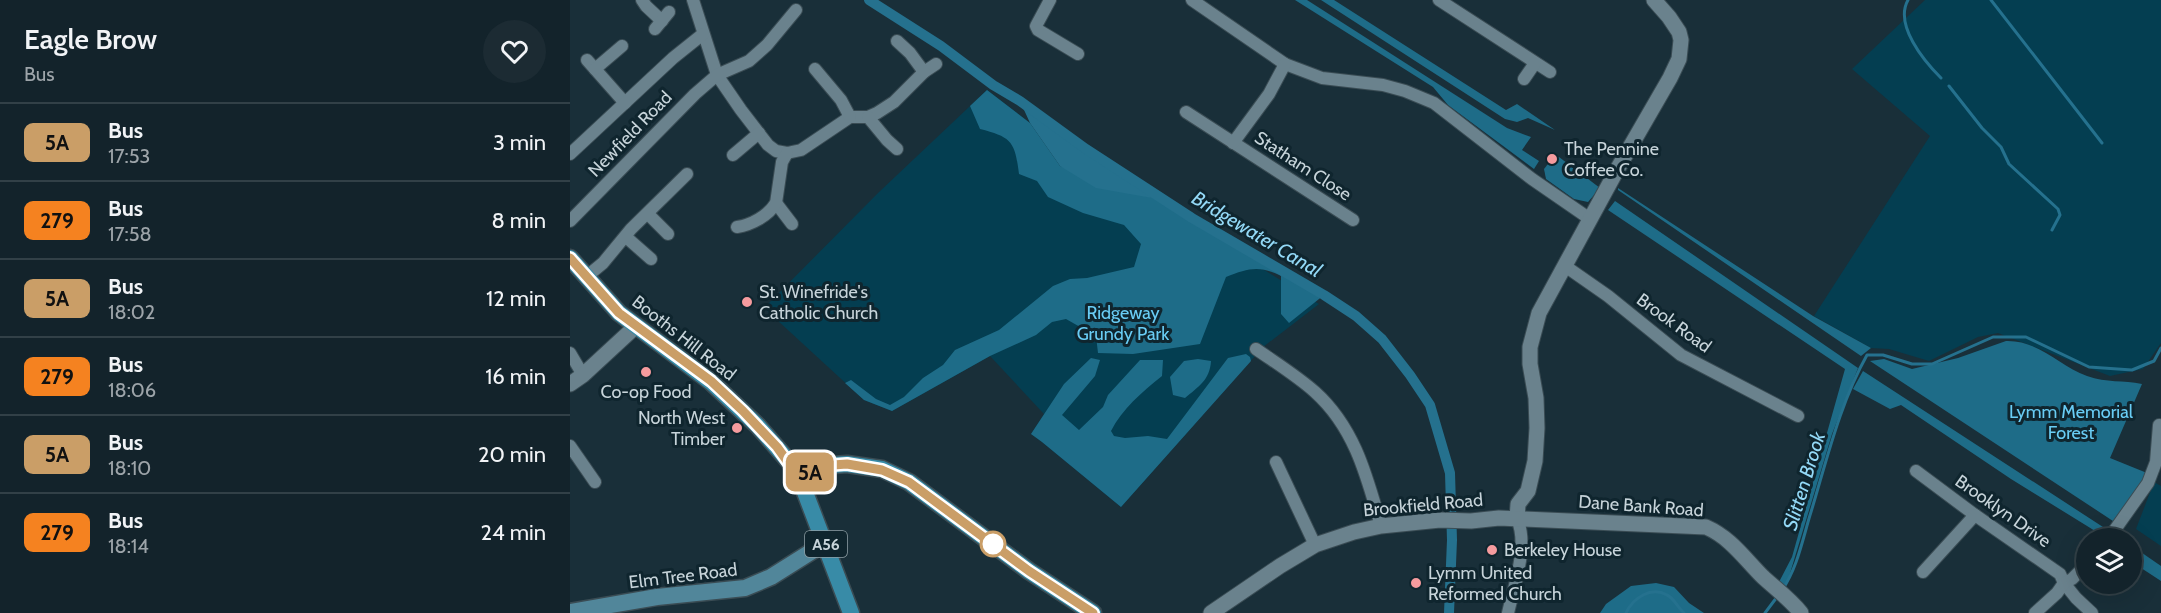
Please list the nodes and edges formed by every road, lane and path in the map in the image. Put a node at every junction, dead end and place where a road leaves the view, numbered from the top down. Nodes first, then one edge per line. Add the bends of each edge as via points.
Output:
1 (642, 0) edge
2 (1050, 0) edge
3 (1192, 0) edge
4 (1440, 0) edge
5 (1653, 0) edge
6 (696, 2) edge
7 (796, 10) dead end
8 (662, 21) dead end
9 (703, 34) junction
10 (897, 41) dead end
11 (622, 46) dead end
12 (1078, 54) dead end
13 (1535, 63) junction
14 (936, 64) dead end
15 (1285, 64) junction
16 (815, 69) dead end
17 (924, 72) junction
18 (1550, 72) dead end
19 (717, 75) junction
20 (1524, 79) dead end
21 (625, 103) junction
22 (1186, 112) dead end
23 (850, 117) junction
24 (868, 117) junction
25 (759, 132) junction
26 (1233, 143) junction
27 (897, 149) dead end
28 (787, 153) junction
29 (570, 154) edge
30 (733, 155) dead end
31 (687, 174) dead end
32 (776, 203) junction
33 (648, 214) junction
34 (1590, 219) junction
35 (1353, 220) dead end
36 (570, 221) edge
37 (792, 224) dead end
38 (737, 227) dead end
39 (668, 234) dead end
40 (626, 237) junction
41 (570, 258) edge
42 (651, 259) dead end
43 (1565, 266) junction
44 (586, 277) junction
45 (635, 327) junction
46 (1256, 349) dead end
47 (570, 353) edge
48 (583, 375) junction
49 (570, 384) edge
50 (1798, 416) dead end
51 (2159, 425) dead end
52 (570, 446) edge
53 (1276, 462) dead end
54 (1916, 471) dead end
55 (798, 476) junction
56 (595, 483) dead end
57 (1975, 515) junction
58 (1517, 519) junction
59 (1381, 526) junction
60 (2116, 528) edge
61 (825, 543) junction
62 (1315, 545) junction
63 (1923, 572) dead end
64 (2076, 575) edge
65 (2064, 583) junction
66 (578, 612) edge
67 (851, 613) edge
68 (1093, 613) edge
69 (1211, 613) edge
70 (1508, 613) edge
71 (1801, 613) edge
72 (2035, 613) edge
73 (2092, 613) edge

1 - 8 street
2 - 12 street via 1034,26
3 - 15 street
4 - 13 street
5 - 34 street via 1679,32 1679,59
6 - 9 street
7 - 19 street, Newfield Road via 749,61
9 - 19 street
9 - 21 street
10 - 17 street
11 - 21 street via 591,65
13 - 18 street
13 - 20 street
14 - 17 street
15 - 26 street, Statham Close via 1269,94
15 - 34 street via 1322,78 1383,85 1434,103
16 - 23 street
17 - 24 street via 894,102
19 - 25 street
19 - 36 street, Newfield Road
21 - 29 street
22 - 26 street, Statham Close
23 - 24 street
23 - 28 street via 806,148
24 - 27 street
25 - 28 street via 768,145
25 - 30 street
26 - 35 street, Statham Close
28 - 32 street
31 - 33 street
32 - 37 street
32 - 38 street via 757,220
33 - 39 street
33 - 40 street
34 - 43 street
40 - 42 street
40 - 44 street
41 - 44 main road, Booths Hill Road / A56
43 - 50 street, Brook Road via 1681,355
43 - 58 street via 1539,313 1530,347 1536,398 1536,450 1528,491 1518,504
44 - 45 main road, Booths Hill Road / A56
45 - 48 street
45 - 55 main road, Booths Hill Road / A56 via 711,381 758,426
46 - 59 street via 1315,392 1341,421 1364,470
47 - 48 street
48 - 49 street
51 - 60 street via 2156,462 2148,483
52 - 56 street
53 - 62 street
54 - 57 street, Brooklyn Drive
55 - 61 main road, A56
55 - 68 main road via 847,464 882,470 909,482
57 - 63 street
57 - 65 street, Brooklyn Drive via 2060,574
58 - 59 street, Brookfield Road
58 - 70 street via 1521,526 1521,551
58 - 71 street, Dane Bank Road via 1706,527 1726,537
59 - 62 street, Brookfield Road
61 - 66 main road, Elm Tree Road via 750,586 657,597
61 - 67 main road, A56
62 - 69 street, Brookfield Road
64 - 65 street
65 - 72 street
65 - 73 street, Brooklyn Drive

